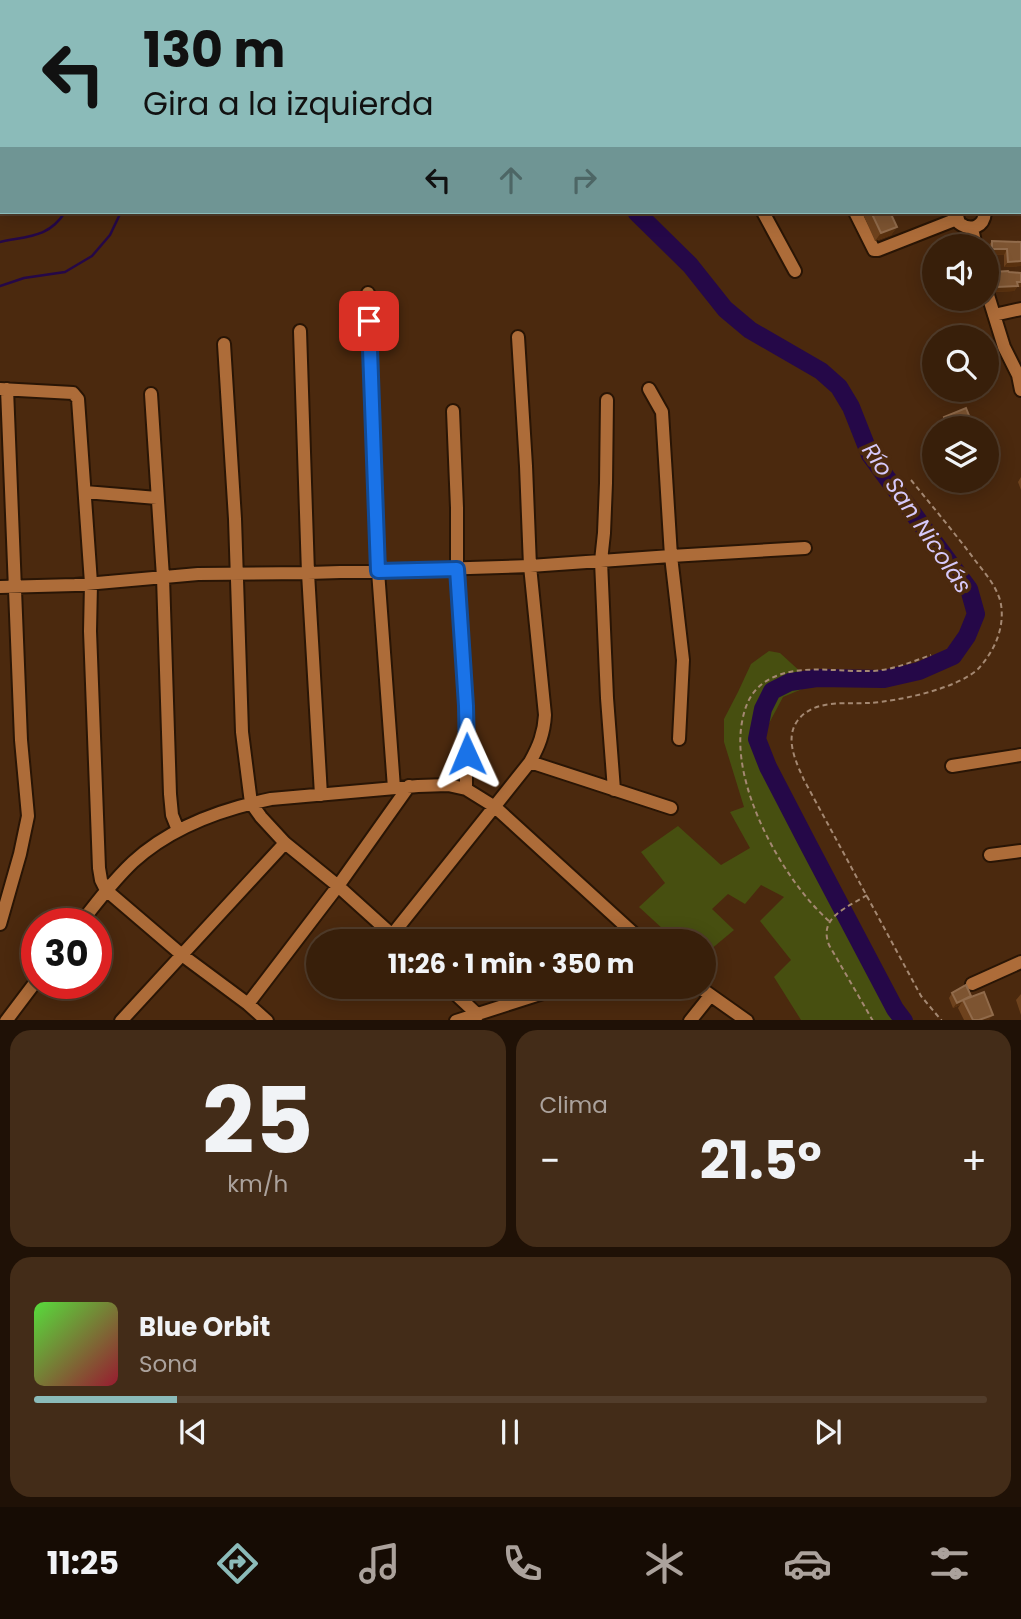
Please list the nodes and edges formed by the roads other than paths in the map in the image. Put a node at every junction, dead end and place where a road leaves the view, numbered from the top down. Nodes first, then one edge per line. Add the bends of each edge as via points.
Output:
1 (764, 214) edge
2 (856, 214) edge
3 (985, 214) edge
4 (957, 215) edge
5 (972, 228) junction
6 (973, 234) edge
7 (795, 271) dead end
8 (368, 293) dead end
9 (1021, 309) edge
10 (993, 311) edge
11 (994, 315) junction
12 (300, 331) dead end
13 (518, 337) dead end
14 (224, 344) dead end
15 (1021, 386) edge
16 (3, 389) edge
17 (649, 389) dead end
18 (151, 394) dead end
19 (607, 400) dead end
20 (453, 411) dead end
21 (85, 492) junction
22 (157, 498) junction
23 (805, 548) dead end
24 (671, 556) junction
25 (601, 561) junction
26 (530, 566) junction
27 (457, 569) junction
28 (378, 571) junction
29 (308, 573) junction
30 (236, 574) junction
31 (163, 577) junction
32 (91, 583) junction
33 (0, 586) edge
34 (14, 586) junction
35 (679, 739) dead end
36 (1021, 755) edge
37 (530, 762) junction
38 (952, 766) dead end
39 (409, 786) junction
40 (394, 788) junction
41 (466, 789) junction
42 (614, 790) junction
43 (321, 795) junction
44 (251, 803) junction
45 (495, 807) junction
46 (671, 808) dead end
47 (178, 831) junction
48 (285, 843) junction
49 (1021, 851) edge
50 (990, 855) dead end
51 (338, 886) junction
52 (106, 890) junction
53 (92, 908) edge
54 (0, 924) edge
55 (386, 929) edge
56 (403, 929) edge
57 (629, 929) edge
58 (182, 955) junction
59 (1021, 962) edge
60 (972, 984) dead end
61 (22, 999) edge
62 (461, 999) edge
63 (526, 999) edge
64 (708, 999) edge
65 (715, 999) edge
66 (248, 1004) junction
67 (478, 1015) junction
68 (6, 1020) edge
69 (121, 1020) edge
70 (267, 1020) edge
71 (456, 1020) edge
72 (690, 1020) edge
73 (747, 1020) edge

1 - 7 street
2 - 4 street via 874,250
3 - 5 street via 983,221
4 - 5 street via 963,226
5 - 6 street
8 - 28 street
9 - 11 street
10 - 11 street
11 - 15 street
12 - 29 street
13 - 26 street
14 - 30 street
16 - 21 street via 77,395
16 - 34 street
17 - 24 street via 662,418
18 - 22 street
19 - 25 street
20 - 27 street
21 - 22 street
21 - 32 street
22 - 31 street
23 - 24 street
24 - 25 street
24 - 35 street via 683,660
25 - 26 street
25 - 42 street
26 - 27 street
26 - 37 street via 545,715 540,744
27 - 28 street
27 - 41 street
28 - 29 street
28 - 40 street
29 - 30 street
29 - 43 street
30 - 31 street
30 - 44 street via 242,732
31 - 32 street
31 - 47 street via 170,794
32 - 34 street
32 - 52 street via 99,868
33 - 34 street
34 - 54 street via 28,816
36 - 38 street
37 - 42 street
37 - 45 street
39 - 40 street
39 - 41 street
39 - 51 street
40 - 43 street
41 - 45 street
42 - 46 street
43 - 44 street
44 - 47 street
44 - 48 street
45 - 56 street
45 - 57 street
47 - 52 street via 134,861
48 - 51 street
48 - 58 street
49 - 50 street
51 - 55 street
51 - 66 street
52 - 53 street
52 - 58 street
58 - 66 street
58 - 69 street
59 - 60 street
61 - 68 street
62 - 67 street
63 - 67 street
64 - 72 street
65 - 73 street
66 - 70 street
67 - 71 street

